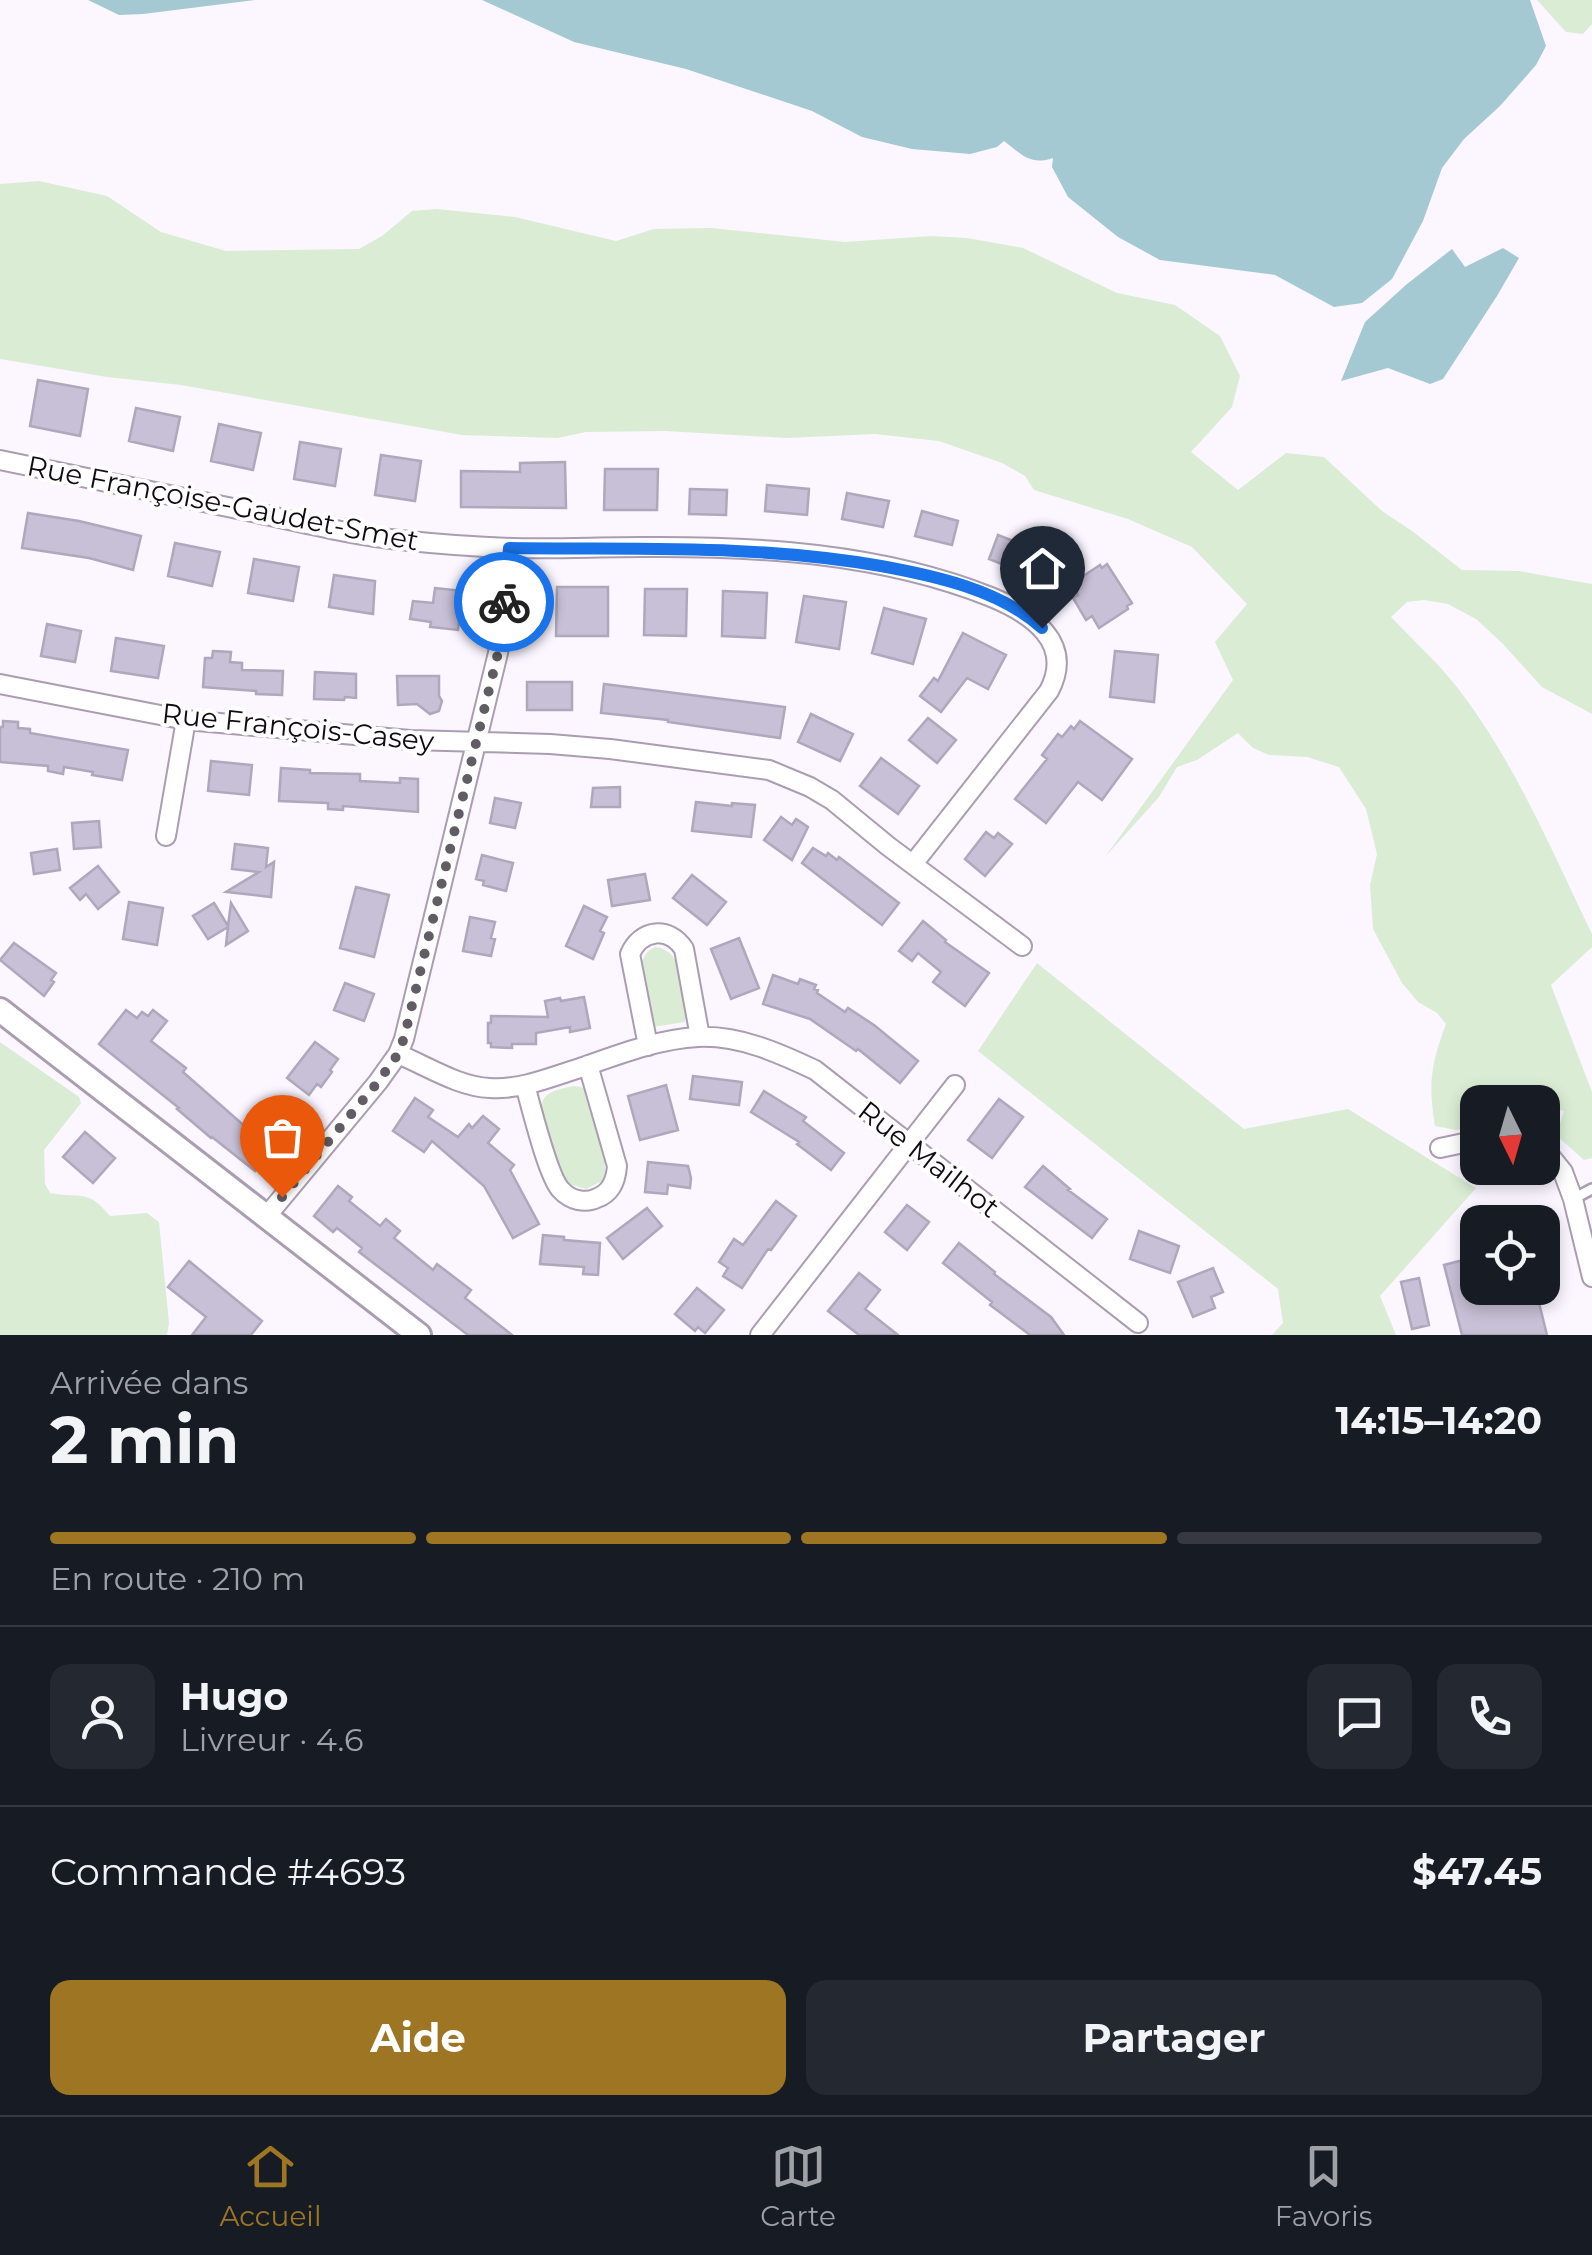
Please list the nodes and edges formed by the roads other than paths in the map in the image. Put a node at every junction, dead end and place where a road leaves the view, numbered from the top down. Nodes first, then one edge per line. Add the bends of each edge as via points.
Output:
1 (0, 460) edge
2 (509, 548) junction
3 (0, 684) edge
4 (186, 720) junction
5 (476, 743) junction
6 (166, 836) dead end
7 (913, 864) junction
8 (1022, 946) dead end
9 (0, 1010) edge
10 (700, 1037) junction
11 (648, 1046) junction
12 (398, 1054) junction
13 (588, 1065) junction
14 (524, 1084) junction
15 (955, 1085) dead end
16 (911, 1144) junction
17 (1460, 1144) edge
18 (1440, 1148) dead end
19 (1560, 1168) edge
20 (1592, 1189) edge
21 (1573, 1200) junction
22 (266, 1218) junction
23 (1592, 1276) edge
24 (1138, 1322) dead end
25 (771, 1331) edge
26 (419, 1335) edge

1 - 2 street, Rue Françoise-Gaudet-Smet via 376,536
2 - 5 street via 502,633
2 - 7 street, Rue Françoise-Gaudet-Smet via 718,548 832,558 955,583 1032,618 1052,644 1056,678
3 - 4 street, Rue François-Casey
4 - 5 street, Rue François-Casey
4 - 6 street
5 - 7 street, Rue François-Casey via 610,748 769,770 832,800
5 - 12 street
7 - 8 street, Rue François-Casey
9 - 22 street
10 - 11 street, Rue Mailhot
10 - 11 street via 684,949 666,934 649,934 630,954
10 - 16 street, Rue Mailhot via 760,1047 815,1070
11 - 13 street, Rue Mailhot
12 - 14 street, Rue Mailhot via 470,1086
12 - 22 street
13 - 14 street, Rue Mailhot
13 - 14 street via 617,1166 610,1188 598,1198 570,1198 556,1186
15 - 16 street
16 - 24 street, Rue Mailhot
16 - 25 street
17 - 18 street
19 - 21 street
20 - 21 lane
21 - 23 street
22 - 26 street

